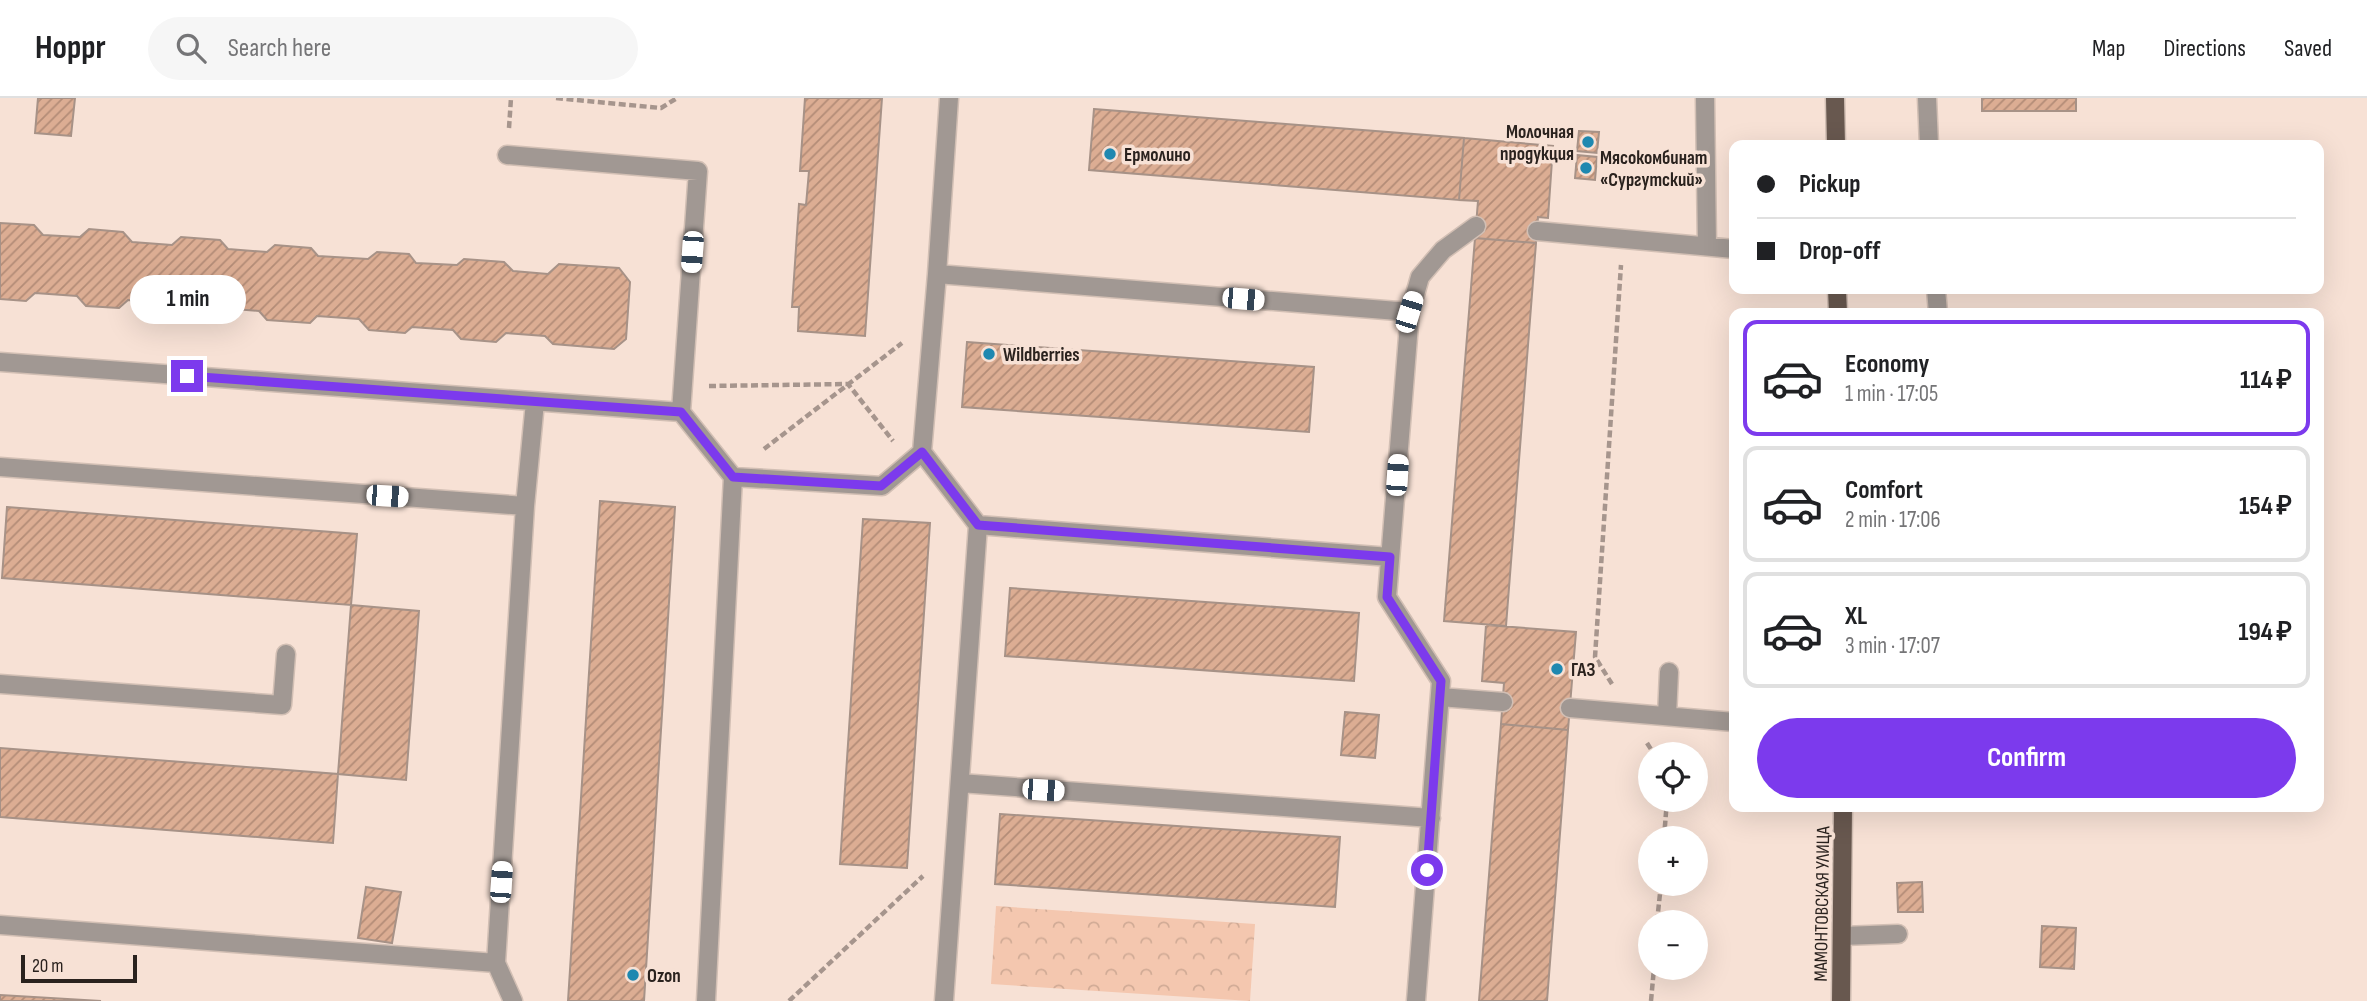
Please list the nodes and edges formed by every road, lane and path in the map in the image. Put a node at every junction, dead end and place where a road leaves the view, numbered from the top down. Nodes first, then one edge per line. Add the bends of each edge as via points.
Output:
1 (511, 98) edge
2 (556, 98) edge
3 (677, 98) edge
4 (949, 98) edge
5 (1706, 98) edge
6 (1835, 98) edge
7 (1927, 98) edge
8 (1836, 140) edge
9 (1929, 140) edge
10 (507, 155) joint
11 (1476, 226) dead end
12 (1537, 231) dead end
13 (1623, 239) junction
14 (1707, 246) junction
15 (1729, 248) edge
16 (937, 274) junction
17 (1409, 312) junction
18 (911, 335) dead end
19 (0, 362) edge
20 (848, 384) junction
21 (535, 402) junction
22 (681, 412) junction
23 (916, 458) junction
24 (0, 467) edge
25 (732, 475) junction
26 (525, 506) junction
27 (978, 525) junction
28 (1390, 557) junction
29 (286, 654) dead end
30 (1669, 672) dead end
31 (0, 684) edge
32 (1440, 697) junction
33 (1503, 702) dead end
34 (1570, 708) dead end
35 (1629, 713) junction
36 (1667, 716) junction
37 (1729, 722) edge
38 (1647, 742) edge
39 (960, 783) junction
40 (1843, 812) edge
41 (1431, 818) junction
42 (931, 869) dead end
43 (0, 925) edge
44 (1898, 934) dead end
45 (1842, 936) junction
46 (496, 963) junction
47 (1653, 980) edge
48 (513, 1001) edge
49 (706, 1001) edge
50 (789, 1001) edge
51 (944, 1001) edge
52 (1416, 1001) edge
53 (1651, 1001) edge
54 (1841, 1001) edge

1 - 10 path
2 - 3 path via 661,108
4 - 16 lane
5 - 14 lane
6 - 8 main road
7 - 9 lane
10 - 22 lane via 698,171
11 - 17 lane via 1443,250 1420,277
12 - 13 lane
13 - 14 lane
13 - 35 path via 1595,657
14 - 15 lane
16 - 17 lane
16 - 23 lane
17 - 28 lane
18 - 20 path
19 - 21 lane
20 - 23 path
20 - 25 path
21 - 22 lane
21 - 26 lane
22 - 25 lane
23 - 25 lane via 881,486
23 - 27 lane
24 - 26 lane
25 - 49 lane
26 - 46 lane
27 - 28 lane
27 - 39 lane
28 - 32 lane via 1387,597 1441,681
29 - 31 lane via 282,705
30 - 36 lane
32 - 33 lane
32 - 41 lane
34 - 35 lane
35 - 36 lane
35 - 38 path
36 - 37 lane
39 - 41 lane
39 - 51 lane
40 - 45 main road, МАМОНТОВСКАЯ УЛИЦА
41 - 52 lane
42 - 50 path
43 - 46 lane
44 - 45 lane
45 - 54 main road, МАМОНТОВСКАЯ УЛИЦА
46 - 48 lane
47 - 53 path

